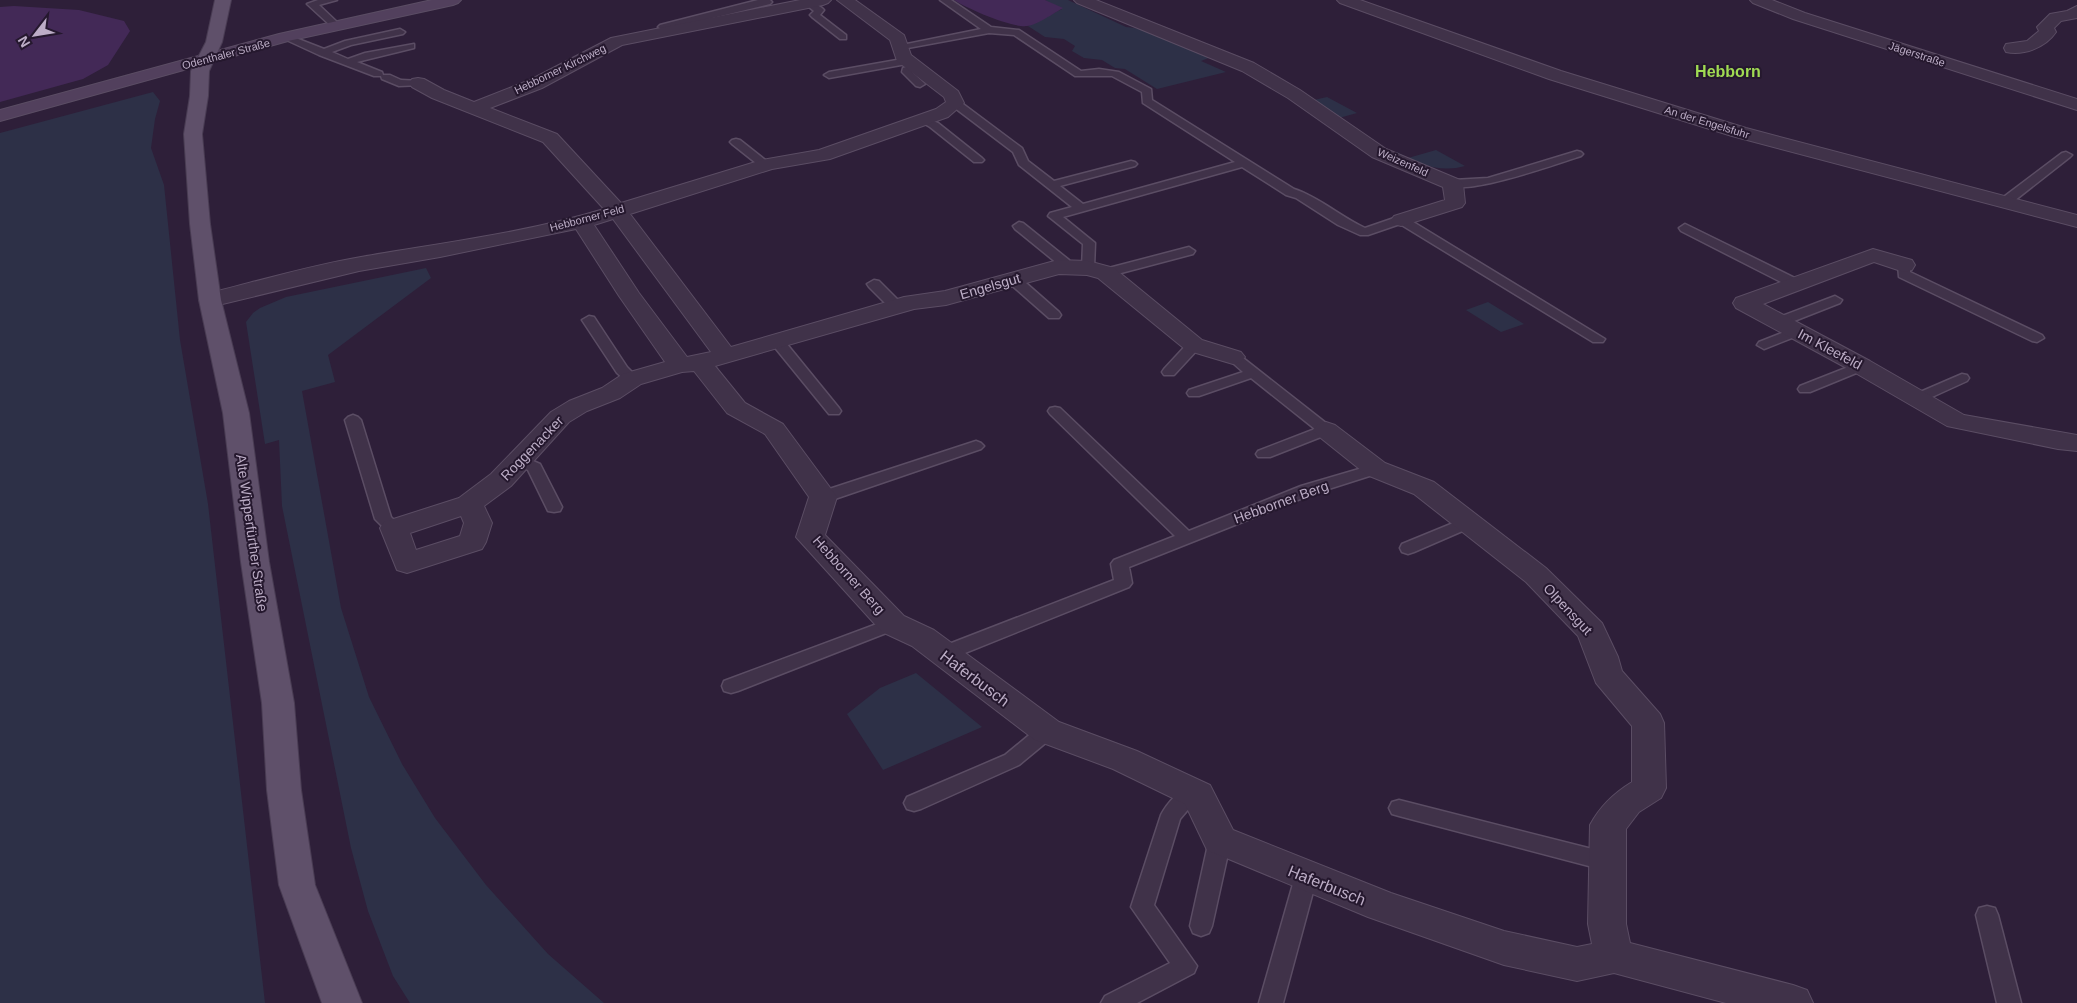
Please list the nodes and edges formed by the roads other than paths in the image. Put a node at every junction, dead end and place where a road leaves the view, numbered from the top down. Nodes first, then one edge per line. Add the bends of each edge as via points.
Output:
1 (223, 0) edge
2 (332, 0) edge
3 (763, 0) edge
4 (845, 0) edge
5 (945, 0) edge
6 (1082, 0) edge
7 (1345, 0) edge
8 (1758, 0) edge
9 (445, 1) edge
10 (816, 1) edge
11 (2077, 11) edge
12 (335, 25) junction
13 (664, 27) dead end
14 (989, 30) junction
15 (400, 32) dead end
16 (843, 37) dead end
17 (285, 38) junction
18 (411, 46) dead end
19 (2012, 48) dead end
20 (322, 53) junction
21 (207, 58) junction
22 (348, 62) junction
23 (911, 65) junction
24 (829, 75) dead end
25 (418, 83) joint
26 (954, 103) junction
27 (2077, 105) edge
28 (475, 108) junction
29 (0, 116) edge
30 (922, 120) junction
31 (736, 142) dead end
32 (1577, 154) dead end
33 (2066, 155) dead end
34 (978, 160) dead end
35 (1244, 163) junction
36 (1132, 164) dead end
37 (765, 165) junction
38 (1453, 184) junction
39 (1052, 186) junction
40 (2005, 202) junction
41 (1081, 208) junction
42 (617, 211) junction
43 (1401, 220) junction
44 (2077, 221) edge
45 (582, 222) junction
46 (1019, 226) dead end
47 (1686, 228) dead end
48 (1189, 250) dead end
49 (1904, 265) joint
50 (1064, 267) junction
51 (1097, 271) junction
52 (1013, 279) junction
53 (874, 284) dead end
54 (1796, 284) junction
55 (210, 300) junction
56 (1835, 300) dead end
57 (897, 307) junction
58 (1054, 316) dead end
59 (589, 320) dead end
60 (1788, 327) junction
61 (2038, 338) dead end
62 (1598, 339) dead end
63 (777, 341) junction
64 (1194, 344) junction
65 (1764, 344) dead end
66 (726, 356) junction
67 (1232, 357) joint
68 (690, 364) junction
69 (1861, 366) junction
70 (1169, 372) dead end
71 (1253, 373) junction
72 (1962, 378) dead end
73 (632, 379) junction
74 (1805, 389) dead end
75 (1194, 393) dead end
76 (1916, 399) junction
77 (834, 411) dead end
78 (1055, 411) dead end
79 (354, 420) dead end
80 (1326, 430) junction
81 (2077, 443) edge
82 (976, 446) dead end
83 (1264, 454) dead end
84 (519, 460) junction
85 (1376, 468) junction
86 (823, 497) junction
87 (470, 504) junction
88 (554, 506) dead end
89 (1468, 522) junction
90 (394, 528) junction
91 (1187, 538) junction
92 (1408, 548) dead end
93 (919, 639) junction
94 (731, 686) dead end
95 (1047, 731) junction
96 (1193, 792) junction
97 (914, 803) dead end
98 (1398, 808) dead end
99 (1220, 840) junction
100 (1608, 862) junction
101 (1306, 877) junction
102 (1988, 915) dead end
103 (1201, 926) dead end
104 (1614, 956) junction
105 (342, 1003) edge
106 (1113, 1003) edge
107 (1271, 1003) edge
108 (1790, 1003) edge
109 (2009, 1003) edge

1 - 21 main road, Alte Wipperfürther Straße
2 - 12 lane via 312,4
3 - 13 lane via 767,2
4 - 23 street via 898,38
5 - 14 lane
6 - 38 street, Weizenfeld via 1248,67 1294,94 1379,153
7 - 40 street, An der Engelsfuhr via 1615,94 1739,132
8 - 27 street, Jägerstraße
9 - 12 main road, Odenthaler Straße
10 - 16 lane via 819,10 815,15
10 - 28 street, Hebborner Kirchweg via 617,41 536,84
11 - 19 street via 2056,17 2045,27 2048,32 2032,45
12 - 17 main road, Odenthaler Straße
14 - 23 lane
14 - 35 lane via 1016,32 1078,74 1092,71 1122,75 1147,91 1147,101
15 - 20 lane via 348,43
17 - 20 lane
17 - 21 main road, Odenthaler Straße
18 - 22 lane
20 - 22 lane
21 - 29 main road, Odenthaler Straße
21 - 55 main road, Alte Wipperfürther Straße via 199,77 193,134
22 - 25 lane via 399,82
23 - 24 lane
23 - 26 street via 952,95
25 - 28 street
26 - 30 street, Hebborner Feld via 942,113
26 - 39 lane via 1018,150 1023,163
28 - 42 street via 550,138
30 - 34 lane via 934,125
30 - 37 street, Hebborner Feld via 823,155
31 - 37 lane
32 - 38 lane via 1489,181
33 - 40 lane
35 - 41 lane
35 - 43 lane via 1364,232
36 - 39 lane
37 - 42 street, Hebborner Feld
38 - 43 street via 1456,203
39 - 41 lane
40 - 44 street, An der Engelsfuhr
41 - 51 lane via 1054,216 1088,243
42 - 45 street, Hebborner Feld
42 - 66 street
43 - 62 lane
45 - 55 street, Hebborner Feld via 359,264
45 - 68 street via 630,296
46 - 50 lane via 1064,263
47 - 54 lane
48 - 51 lane
49 - 54 street, Im Kleefeld via 1872,255
49 - 61 lane via 1904,274
50 - 51 street, Engelsgut
50 - 52 street, Engelsgut
51 - 64 street
52 - 57 street, Engelsgut via 946,298
52 - 58 lane
53 - 57 lane
54 - 60 street, Im Kleefeld via 1744,303
55 - 105 main road, Alte Wipperfürther Straße via 236,413 254,562 278,703 284,790 297,885
56 - 60 lane
57 - 63 street, Engelsgut
59 - 73 lane via 622,370
60 - 65 lane
60 - 69 street, Im Kleefeld
63 - 66 street, Engelsgut
63 - 77 lane
64 - 67 street
64 - 70 lane
66 - 68 street
67 - 71 lane
68 - 73 street, Roggenacker
68 - 86 street via 736,408 774,429
69 - 74 lane
69 - 76 street, Im Kleefeld
71 - 75 lane
71 - 80 lane
72 - 76 lane
73 - 84 street, Roggenacker via 611,393 560,417
76 - 81 street, Im Kleefeld via 1956,421
78 - 91 lane
79 - 90 lane via 384,519
80 - 83 lane
80 - 85 street, Olpensgut
82 - 86 lane
84 - 87 street, Roggenacker via 501,480
84 - 88 lane via 534,467
85 - 89 street, Olpensgut via 1424,488
85 - 91 lane, Hebborner Berg via 1307,490
86 - 93 street, Hebborner Berg via 810,537
87 - 90 street, Roggenacker
87 - 90 street via 478,523 472,542 407,563
89 - 92 lane
89 - 100 street, Olpensgut via 1536,575 1591,631 1608,675 1648,723 1648,788 1626,802 1608,825
91 - 93 lane, Hebborner Berg via 1120,564 1123,583
93 - 94 lane
93 - 95 street, Haferbusch
95 - 96 street, Haferbusch via 1125,760
95 - 97 lane via 1012,760
96 - 99 street via 1198,795
96 - 106 lane via 1171,815 1142,907 1186,966
98 - 100 lane
99 - 101 street, Haferbusch
99 - 103 lane
100 - 104 street, Olpensgut via 1607,924
101 - 104 street, Haferbusch via 1504,948 1577,964
101 - 107 lane
102 - 109 lane
104 - 108 street, Haferbusch

